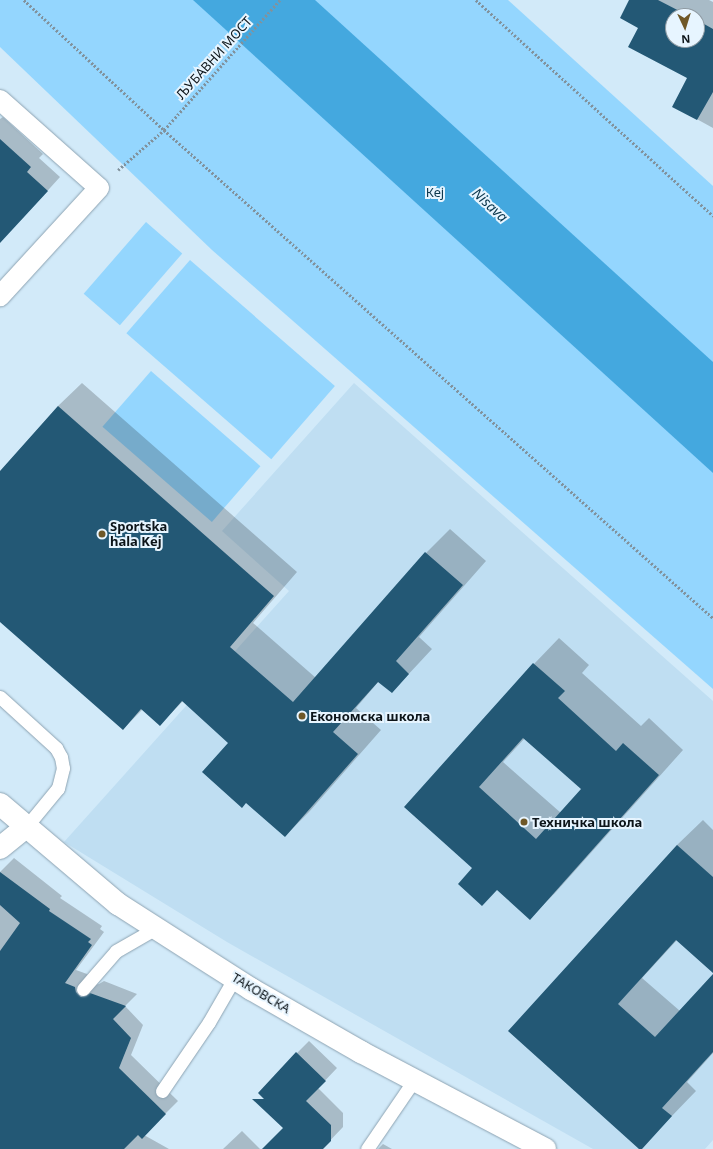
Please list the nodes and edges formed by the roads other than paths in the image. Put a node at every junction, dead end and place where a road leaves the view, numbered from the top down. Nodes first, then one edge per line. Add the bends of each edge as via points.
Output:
1 (0, 100) edge
2 (0, 296) edge
3 (0, 697) edge
4 (0, 804) edge
5 (26, 827) junction
6 (0, 848) edge
7 (156, 928) junction
8 (235, 977) junction
9 (83, 990) dead end
10 (414, 1080) junction
11 (162, 1091) dead end
12 (366, 1149) edge
13 (545, 1149) edge

1 - 2 street via 99,188
3 - 5 lane via 56,748 61,757 63,768 58,788
4 - 5 street, ТАКОВСКА
5 - 6 street
5 - 7 street, ТАКОВСКА via 118,904
7 - 8 street, ТАКОВСКА
7 - 9 lane via 116,950
8 - 10 street, ТАКОВСКА via 361,1052
8 - 11 lane via 209,1022
10 - 12 lane
10 - 13 street, ТАКОВСКА

